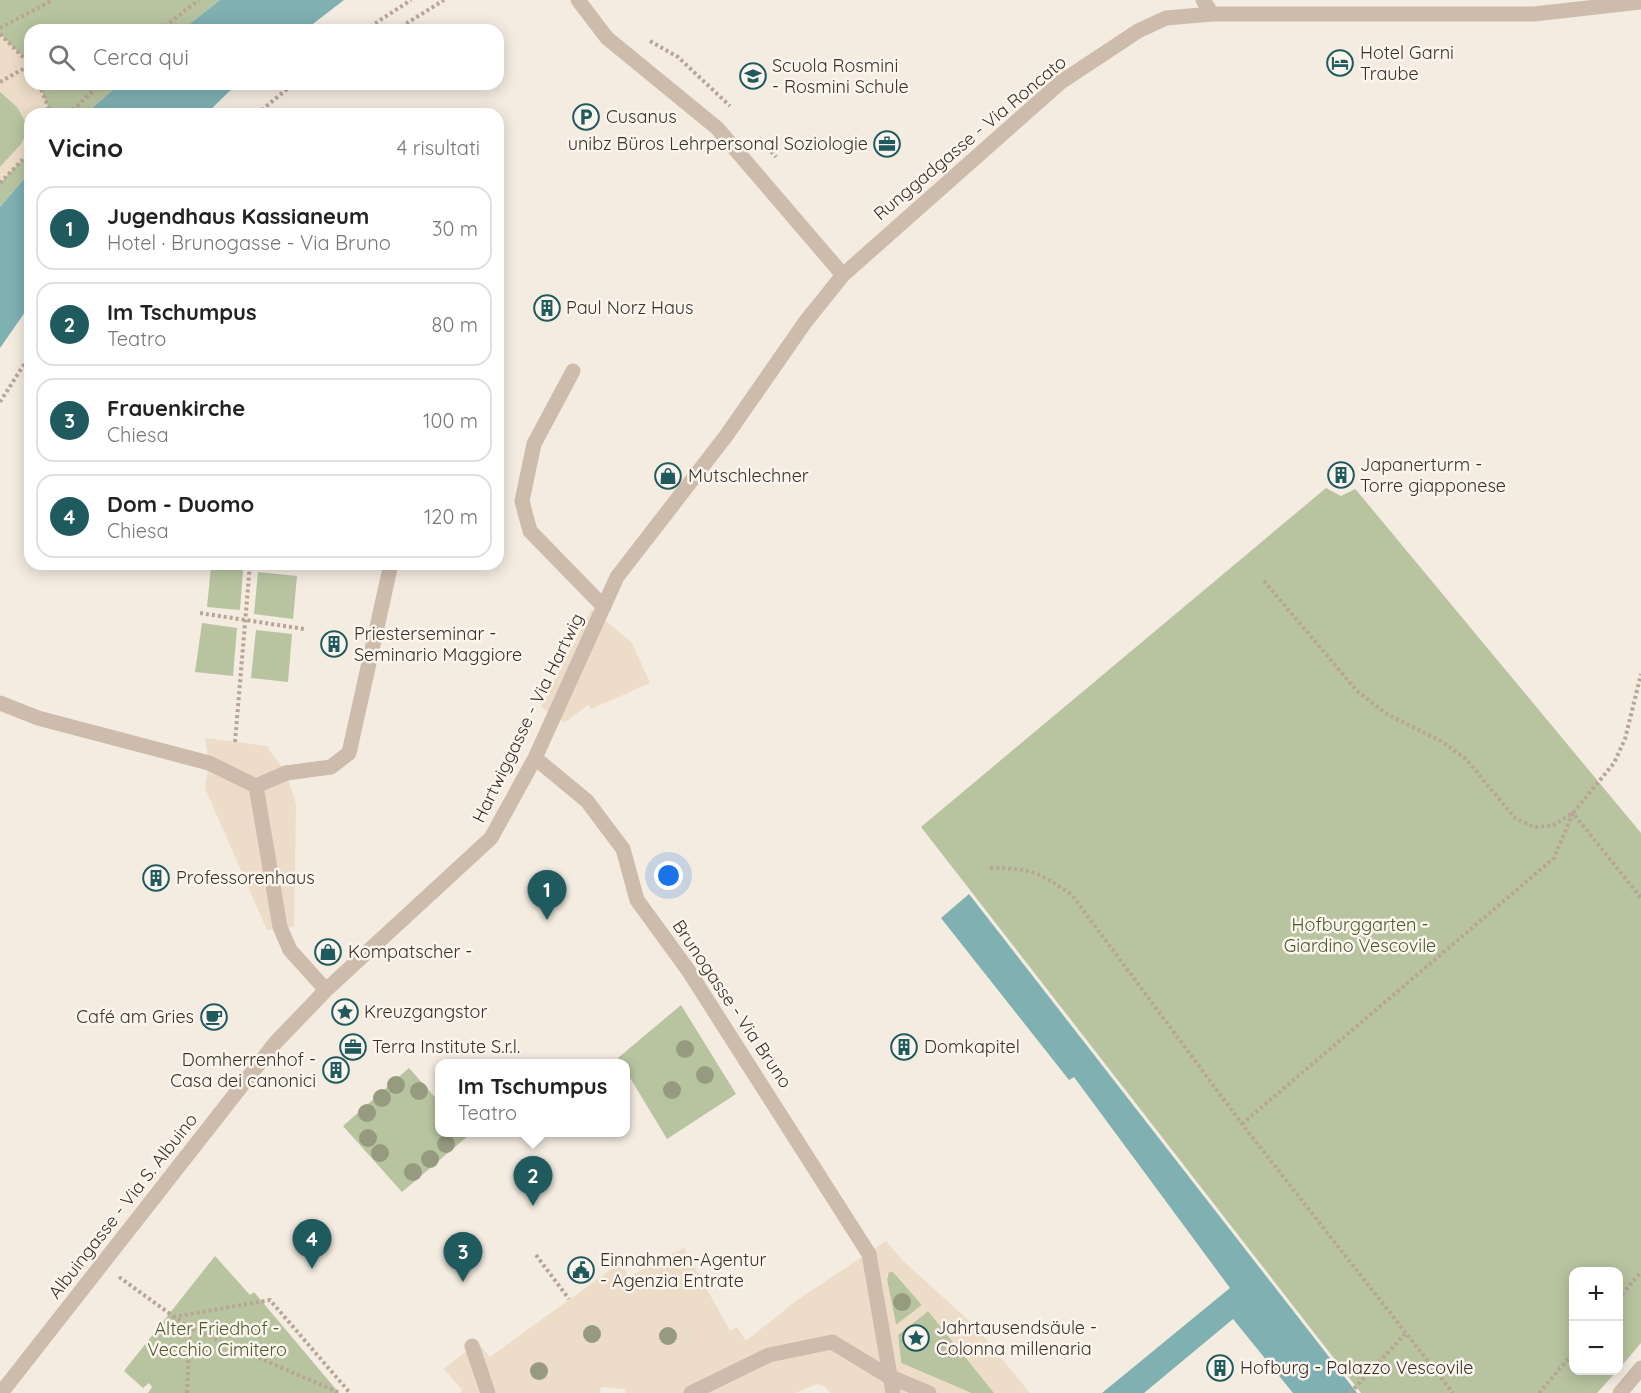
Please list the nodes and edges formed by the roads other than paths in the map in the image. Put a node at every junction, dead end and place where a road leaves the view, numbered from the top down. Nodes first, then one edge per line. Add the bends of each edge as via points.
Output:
1 (578, 0) edge
2 (1203, 0) edge
3 (1641, 2) edge
4 (1212, 14) junction
5 (843, 276) junction
6 (573, 371) dead end
7 (390, 570) edge
8 (604, 607) junction
9 (0, 703) edge
10 (535, 758) junction
11 (256, 786) junction
12 (326, 990) junction
13 (472, 1347) dead end
14 (1641, 1368) edge
15 (888, 1376) junction
16 (1, 1393) edge
17 (488, 1393) edge
18 (691, 1393) edge
19 (893, 1393) edge
20 (929, 1393) edge
21 (1620, 1393) edge

1 - 5 street via 622,52 717,128
2 - 4 street
3 - 4 street, Runggadgasse - Via Roncato via 1534,14
4 - 5 street, Runggadgasse - Via Roncato via 1167,18 1138,31 1061,82
5 - 8 street, Runggadgasse - Via Roncato via 617,577
6 - 8 street via 534,444 522,501 530,531
7 - 11 street via 349,753 331,767 286,773
8 - 10 street, Hartwiggasse - Via Hartwig
9 - 11 street via 38,718 208,763
10 - 12 street, Hartwiggasse - Via Hartwig via 491,838
10 - 15 street, Brunogasse - Via Bruno via 586,801 623,849 638,900 688,970 869,1254
11 - 12 street via 280,927 290,950
12 - 16 street, Albuingasse - Via S. Albuino via 276,1042
13 - 17 street
14 - 21 street
15 - 18 street via 832,1342 769,1355
15 - 19 street
15 - 20 street

